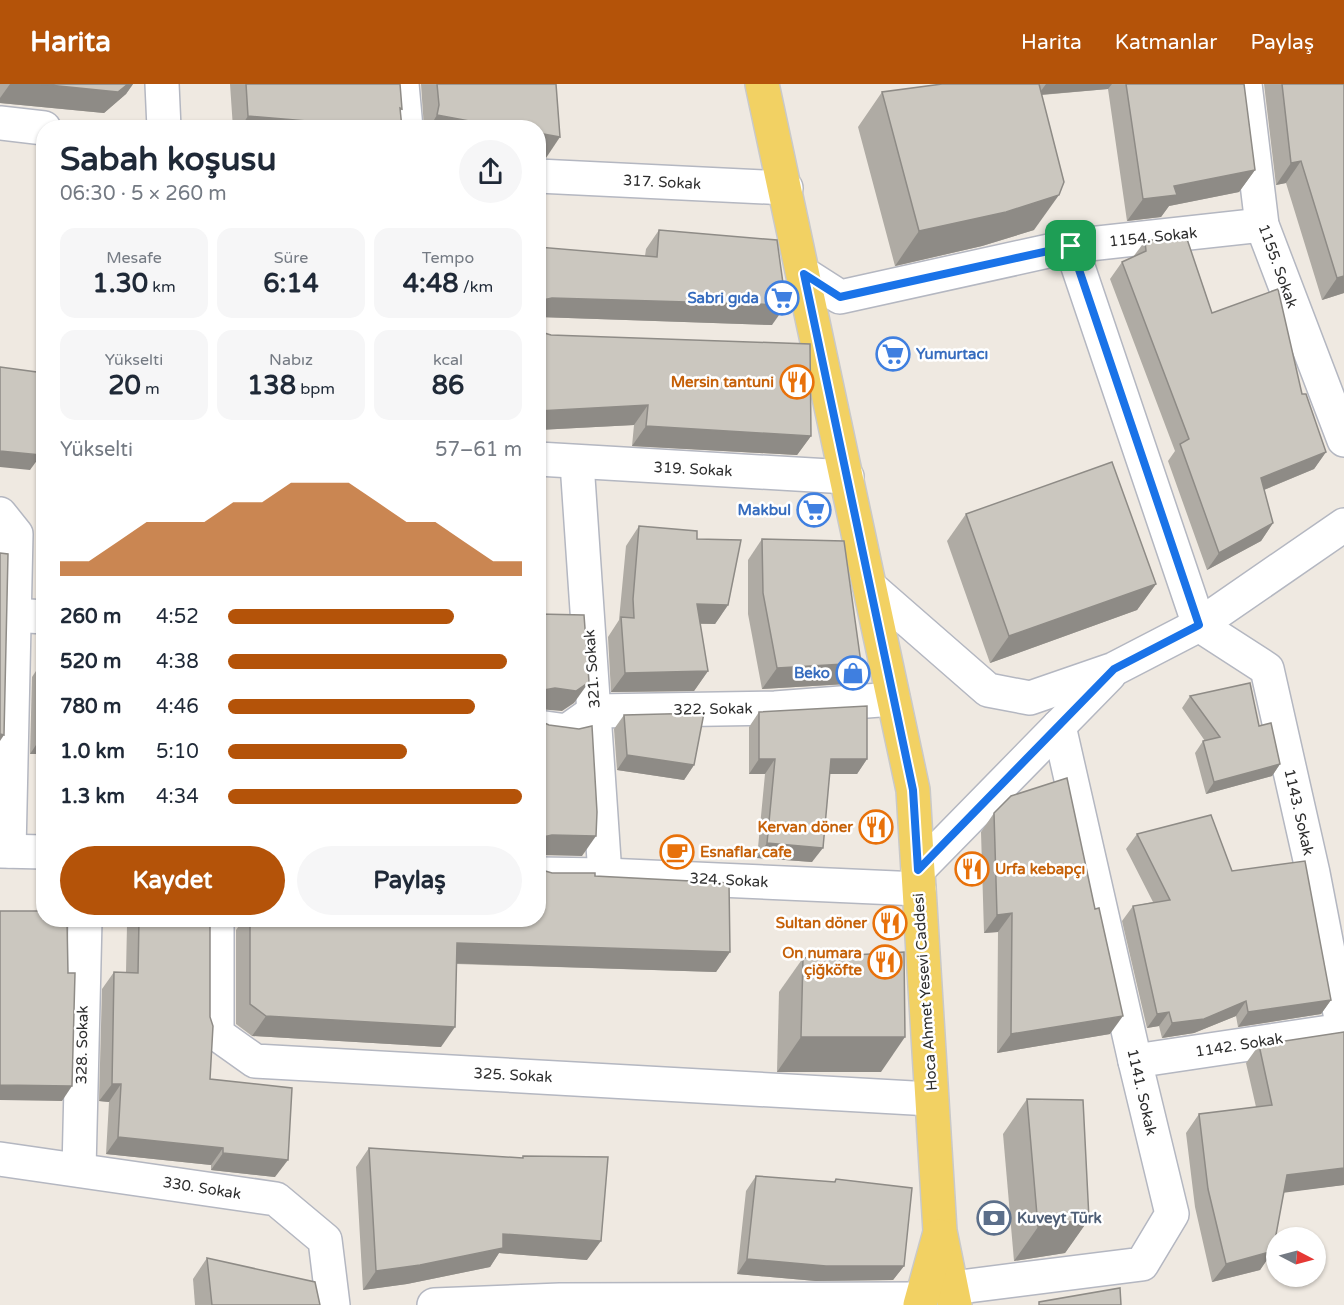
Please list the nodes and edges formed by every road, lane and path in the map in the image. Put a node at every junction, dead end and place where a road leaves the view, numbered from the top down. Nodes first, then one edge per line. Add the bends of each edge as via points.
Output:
1 (162, 84) edge
2 (402, 84) edge
3 (762, 84) edge
4 (1245, 84) edge
5 (164, 120) edge
6 (404, 120) edge
7 (0, 123) edge
8 (36, 127) edge
9 (546, 176) edge
10 (786, 188) junction
11 (1262, 225) junction
12 (1071, 246) junction
13 (804, 274) junction
14 (784, 344) edge
15 (819, 345) junction
16 (1344, 440) edge
17 (546, 460) edge
18 (577, 463) junction
19 (847, 477) junction
20 (0, 514) edge
21 (1344, 525) edge
22 (870, 587) junction
23 (29, 616) edge
24 (1199, 625) junction
25 (1114, 669) junction
26 (893, 699) junction
27 (595, 711) junction
28 (1059, 726) junction
29 (546, 728) edge
30 (5, 851) edge
31 (36, 852) edge
32 (546, 874) edge
33 (604, 875) junction
34 (918, 880) junction
35 (85, 927) edge
36 (218, 927) edge
37 (1344, 1032) edge
38 (1135, 1061) junction
39 (932, 1099) junction
40 (0, 1159) edge
41 (79, 1170) junction
42 (940, 1231) junction
43 (953, 1296) edge
44 (920, 1302) edge
45 (333, 1305) edge
46 (434, 1305) edge

1 - 5 street
2 - 6 street
3 - 10 main road, Hoca Ahmet Yesevi Caddesi
4 - 11 street, 1155. Sokak
7 - 8 street
9 - 10 street, 317. Sokak
10 - 13 main road, Hoca Ahmet Yesevi Caddesi
11 - 12 street, 1154. Sokak
11 - 16 street, 1155. Sokak
12 - 13 street, 1154. Sokak via 840,297
12 - 24 street
13 - 15 main road, Hoca Ahmet Yesevi Caddesi
14 - 15 street
15 - 19 main road, Hoca Ahmet Yesevi Caddesi
17 - 18 street, 319. Sokak
18 - 19 street, 319. Sokak
18 - 27 street, 321. Sokak
19 - 22 main road, Hoca Ahmet Yesevi Caddesi
20 - 23 street via 16,534
21 - 24 street
22 - 25 street via 988,690 1030,698
22 - 26 main road, Hoca Ahmet Yesevi Caddesi
23 - 30 street
24 - 25 street
24 - 37 street, 1143. Sokak via 1268,669
25 - 28 street
26 - 27 street, 322. Sokak via 775,708
26 - 34 main road, Hoca Ahmet Yesevi Caddesi via 913,790
27 - 29 street via 567,731
27 - 33 street, 321. Sokak
28 - 34 street
28 - 38 street, 1141. Sokak
30 - 31 street
32 - 33 street, 324. Sokak
33 - 34 street, 324. Sokak
34 - 39 main road, Hoca Ahmet Yesevi Caddesi
35 - 41 street, 328. Sokak
36 - 39 street, 325. Sokak via 217,1034 255,1061
37 - 38 street, 1142. Sokak
38 - 43 street, 1141. Sokak via 1172,1214 1142,1264
39 - 42 main road, Hoca Ahmet Yesevi Caddesi
40 - 41 street, 330. Sokak
41 - 45 street, 330. Sokak via 276,1199 325,1240
42 - 43 main road
42 - 44 main road
44 - 46 street via 560,1300

